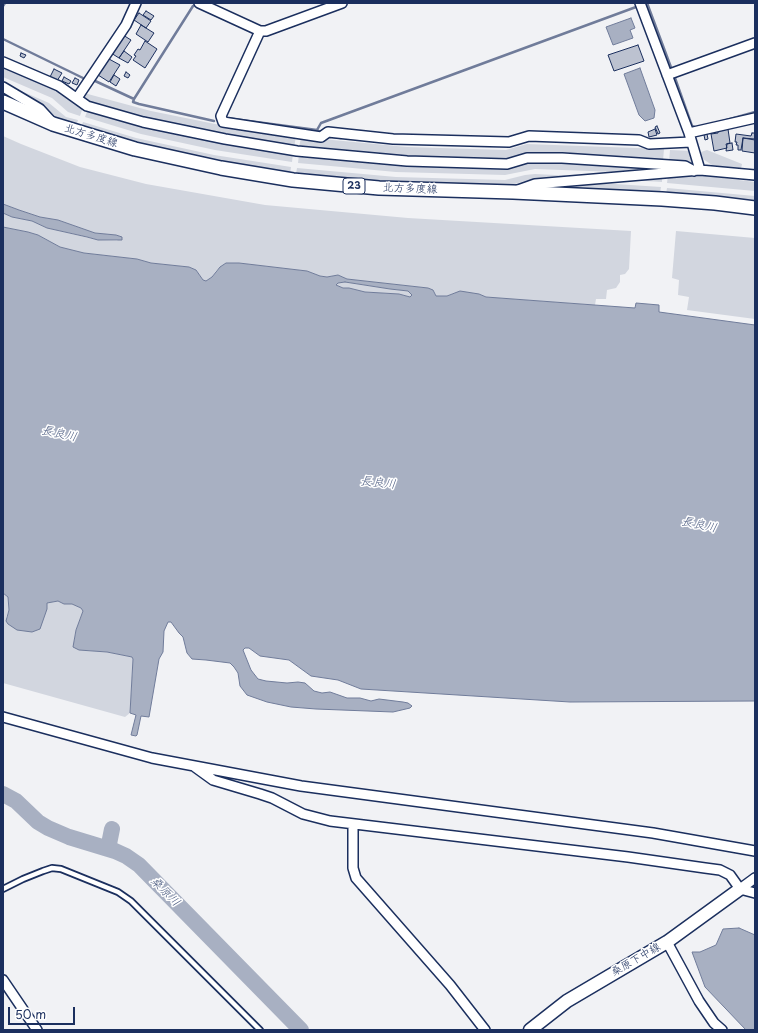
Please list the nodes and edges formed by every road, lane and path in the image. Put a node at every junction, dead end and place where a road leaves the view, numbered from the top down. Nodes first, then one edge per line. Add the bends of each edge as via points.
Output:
1 (136, 3) edge
2 (199, 3) edge
3 (342, 3) edge
4 (640, 3) edge
5 (260, 31) junction
6 (755, 43) edge
7 (3, 62) edge
8 (666, 75) junction
9 (3, 87) edge
10 (77, 98) junction
11 (3, 102) edge
12 (755, 118) edge
13 (53, 124) junction
14 (690, 137) junction
15 (697, 171) junction
16 (753, 174) edge
17 (513, 192) junction
18 (755, 208) edge
19 (3, 717) edge
20 (193, 765) junction
21 (353, 824) junction
22 (755, 851) edge
23 (755, 878) edge
24 (3, 889) edge
25 (740, 889) junction
26 (755, 893) edge
27 (667, 942) junction
28 (3, 980) edge
29 (37, 1030) edge
30 (260, 1030) edge
31 (486, 1030) edge
32 (530, 1030) edge
33 (722, 1030) edge

1 - 10 street via 126,25
2 - 5 street
3 - 5 street
4 - 8 street
5 - 14 street via 220,116 223,122 321,136 328,132 393,139 509,142 529,136 639,140 649,144
6 - 8 street
7 - 10 street via 59,86
8 - 14 street
9 - 13 street via 40,109
10 - 15 street via 87,106 143,122 297,151 407,161 507,164 527,158 562,158 685,166
11 - 13 main road, 北方多度線 / 23
12 - 14 street
13 - 17 main road, 北方多度線 / 23 via 135,149 221,168 293,180 379,188
14 - 15 street
15 - 16 street
15 - 17 street via 535,184
17 - 18 main road, 北方多度線 / 23 via 662,199
19 - 20 street via 152,758
20 - 21 street via 213,780 272,798 303,814
20 - 22 street via 301,786 637,830
21 - 25 street via 720,870 730,875
21 - 31 street via 352,868 356,878
23 - 25 street
24 - 30 lane via 43,871 61,868 118,892 131,901
25 - 26 street
25 - 27 main road, 桑原下中線
27 - 32 main road, 桑原下中線 via 567,1001
27 - 33 street via 700,1001 714,1023
28 - 29 street

